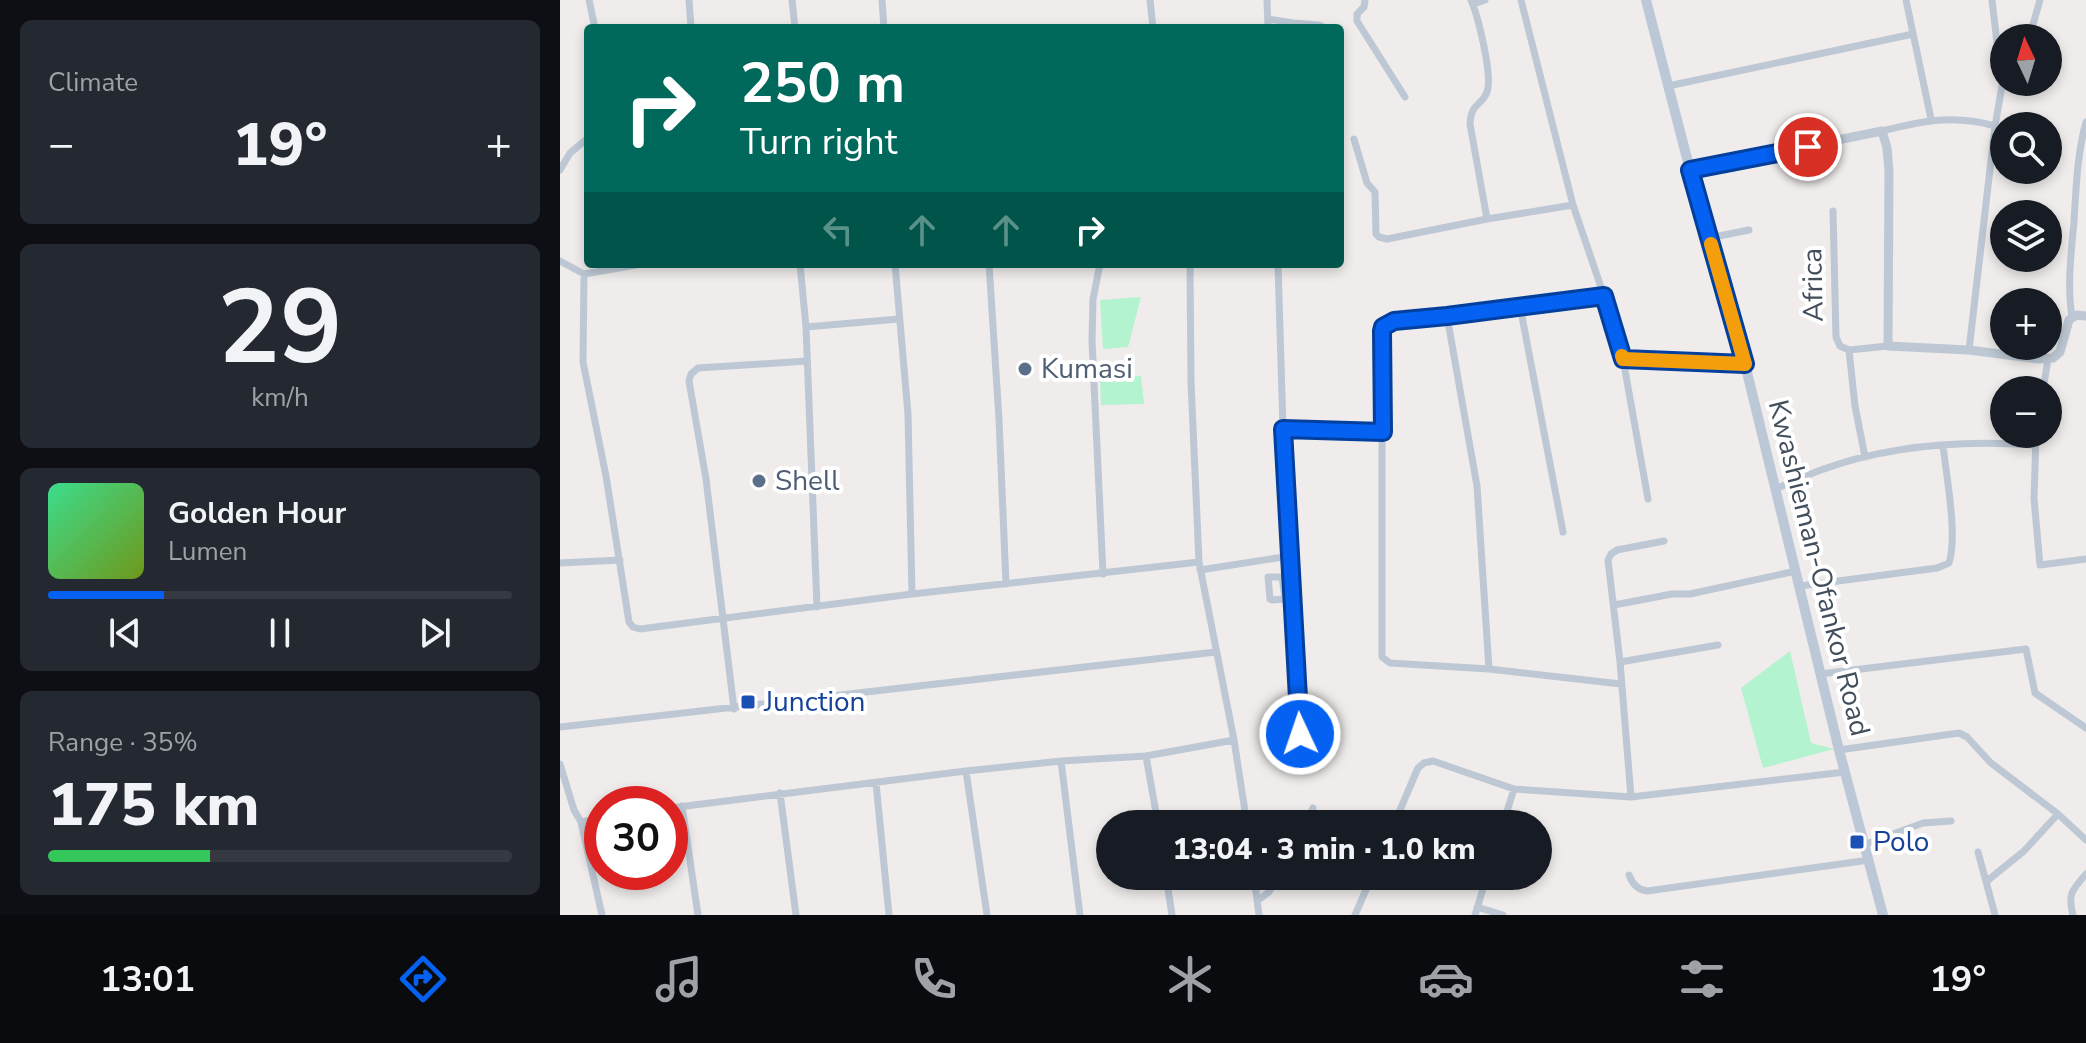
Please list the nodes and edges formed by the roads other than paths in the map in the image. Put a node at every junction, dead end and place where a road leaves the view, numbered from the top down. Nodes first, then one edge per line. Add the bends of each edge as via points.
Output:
1 (589, 0) edge
2 (689, 0) edge
3 (792, 0) edge
4 (882, 0) edge
5 (1150, 0) edge
6 (1267, 0) edge
7 (1365, 0) edge
8 (1485, 0) edge
9 (1521, 0) edge
10 (1646, 0) edge
11 (1906, 0) edge
12 (1992, 0) edge
13 (2040, 0) edge
14 (1472, 2) edge
15 (1268, 23) edge
16 (594, 24) edge
17 (691, 24) edge
18 (795, 24) edge
19 (884, 24) edge
20 (1153, 24) edge
21 (1315, 24) edge
22 (1997, 24) edge
23 (2033, 24) edge
24 (1913, 34) junction
25 (1668, 86) junction
26 (1405, 97) dead end
27 (1931, 119) junction
28 (2086, 122) edge
29 (1990, 125) edge
30 (1882, 131) junction
31 (1354, 139) dead end
32 (584, 142) edge
33 (577, 148) junction
34 (584, 151) edge
35 (1990, 169) edge
36 (560, 170) edge
37 (1690, 170) junction
38 (2076, 185) junction
39 (2086, 185) edge
40 (1573, 205) junction
41 (1833, 211) dead end
42 (1487, 219) junction
43 (1749, 230) dead end
44 (1709, 238) junction
45 (560, 261) edge
46 (619, 268) edge
47 (800, 268) edge
48 (895, 268) edge
49 (989, 268) edge
50 (1099, 268) edge
51 (1190, 268) edge
52 (1278, 268) edge
53 (584, 274) junction
54 (1604, 296) junction
55 (1520, 306) junction
56 (1447, 316) junction
57 (2086, 316) edge
58 (2072, 317) junction
59 (899, 319) junction
60 (806, 327) junction
61 (2062, 345) edge
62 (1888, 346) junction
63 (1849, 350) junction
64 (1969, 350) junction
65 (1990, 353) edge
66 (1623, 359) junction
67 (807, 361) junction
68 (1745, 364) junction
69 (1283, 429) junction
70 (1383, 432) junction
71 (1990, 442) edge
72 (1943, 445) junction
73 (2034, 448) edge
74 (1865, 457) junction
75 (1775, 489) junction
76 (1648, 499) dead end
77 (1563, 532) dead end
78 (1664, 541) dead end
79 (1290, 556) junction
80 (2086, 559) edge
81 (620, 560) junction
82 (560, 563) edge
83 (1200, 566) junction
84 (1796, 571) junction
85 (1103, 574) junction
86 (1006, 584) junction
87 (1800, 586) junction
88 (912, 594) junction
89 (1614, 605) junction
90 (817, 607) junction
91 (722, 619) junction
92 (1718, 645) dead end
93 (1216, 652) junction
94 (1620, 662) junction
95 (1489, 669) junction
96 (1820, 674) junction
97 (1621, 684) junction
98 (734, 709) junction
99 (560, 727) edge
100 (2086, 728) edge
101 (1234, 740) junction
102 (1839, 750) junction
103 (1300, 753) dead end
104 (1146, 756) junction
105 (1061, 761) junction
106 (560, 764) edge
107 (966, 771) junction
108 (1845, 772) junction
109 (876, 783) junction
110 (1514, 789) junction
111 (780, 793) junction
112 (1631, 797) junction
113 (688, 805) edge
114 (1156, 810) edge
115 (1245, 810) edge
116 (1400, 810) edge
117 (1507, 810) edge
118 (2058, 814) junction
119 (584, 821) edge
120 (1951, 821) dead end
121 (581, 822) junction
122 (2086, 840) edge
123 (1866, 844) junction
124 (688, 847) edge
125 (1978, 852) dead end
126 (1869, 860) junction
127 (2086, 874) edge
128 (1629, 875) dead end
129 (1987, 881) junction
130 (1168, 890) edge
131 (1256, 890) edge
132 (1270, 890) edge
133 (1366, 890) edge
134 (1483, 890) edge
135 (1257, 901) junction
136 (1476, 911) edge
137 (602, 915) edge
138 (698, 915) edge
139 (796, 915) edge
140 (889, 915) edge
141 (987, 915) edge
142 (1080, 915) edge
143 (1172, 915) edge
144 (1259, 915) edge
145 (1355, 915) edge
146 (1503, 915) edge
147 (1883, 915) edge
148 (1995, 915) edge
149 (2073, 915) edge

1 - 16 street
2 - 17 street
3 - 18 street
4 - 19 street
5 - 20 street
6 - 15 street
7 - 26 street via 1357,21
8 - 14 street
9 - 40 street
10 - 25 main road, Kwashieman-Ofankor Road
11 - 24 street
12 - 22 street
13 - 23 street
14 - 42 street via 1489,75 1486,96 1472,111 1470,124
15 - 21 street
24 - 25 street
24 - 27 street
25 - 37 main road, Kwashieman-Ofankor Road
27 - 29 street
27 - 30 street
28 - 38 street
30 - 37 street
30 - 62 street via 1889,171
31 - 42 street via 1367,183 1375,192 1379,237
32 - 33 street
33 - 34 street
33 - 36 street
35 - 64 street
37 - 44 main road, Kwashieman-Ofankor Road
38 - 39 street
38 - 58 street
40 - 42 street
40 - 54 street
41 - 63 street, Africa via 1836,337
43 - 44 street
44 - 68 main road, Kwashieman-Ofankor Road
45 - 53 street
46 - 53 street
47 - 60 street
48 - 59 street
49 - 86 street
50 - 85 street via 1092,341
51 - 83 street
52 - 69 street
53 - 81 street via 583,362
54 - 55 street
54 - 66 street
55 - 56 street
55 - 77 street
56 - 70 street via 1394,321 1383,327
56 - 95 street via 1478,498
57 - 58 street
58 - 61 street
59 - 60 street
59 - 88 street via 908,414
60 - 67 street
62 - 63 street
62 - 64 street
63 - 74 street, Africa
64 - 65 street
66 - 68 street
66 - 76 street
67 - 90 street
67 - 91 street via 698,368 691,374
68 - 75 main road, Kwashieman-Ofankor Road
69 - 70 street
69 - 79 street
70 - 95 street via 1382,657 1390,663
71 - 72 street
72 - 74 street
72 - 87 street via 1953,536 1949,563
73 - 80 street via 2040,565
74 - 75 street
75 - 84 main road, Kwashieman-Ofankor Road
78 - 89 street via 1611,554
79 - 83 street
79 - 103 street
81 - 82 street
81 - 91 street via 633,627
83 - 85 street
83 - 93 street
84 - 87 main road, Kwashieman-Ofankor Road
84 - 89 street
85 - 86 street
86 - 88 street
87 - 96 main road, Kwashieman-Ofankor Road
88 - 90 street
89 - 94 street
90 - 91 street
91 - 98 street
92 - 94 street
93 - 98 street
93 - 101 street
94 - 97 street
95 - 97 street
96 - 100 street via 2026,649 2035,693
96 - 102 main road, Kwashieman-Ofankor Road
97 - 112 street
98 - 99 street
101 - 104 street
101 - 115 street
102 - 108 main road, Kwashieman-Ofankor Road
102 - 118 street via 1959,733
104 - 105 street
104 - 114 street
105 - 107 street
105 - 142 street
106 - 121 street
107 - 109 street
107 - 141 street
108 - 112 street
108 - 123 main road, Kwashieman-Ofankor Road
109 - 111 street
109 - 140 street
110 - 112 street
110 - 116 street via 1433,761 1418,768
110 - 117 street
111 - 113 street
111 - 139 street
118 - 122 street
118 - 129 street
119 - 121 street
120 - 123 street via 1923,823
121 - 137 street
123 - 126 main road, Kwashieman-Ofankor Road
124 - 138 street
125 - 129 street
126 - 128 street via 1647,891
126 - 147 main road, Kwashieman-Ofankor Road
127 - 149 street via 2072,892
129 - 148 street
130 - 143 street
131 - 135 street
132 - 135 street
133 - 145 street
134 - 136 street
135 - 144 street
136 - 146 street

